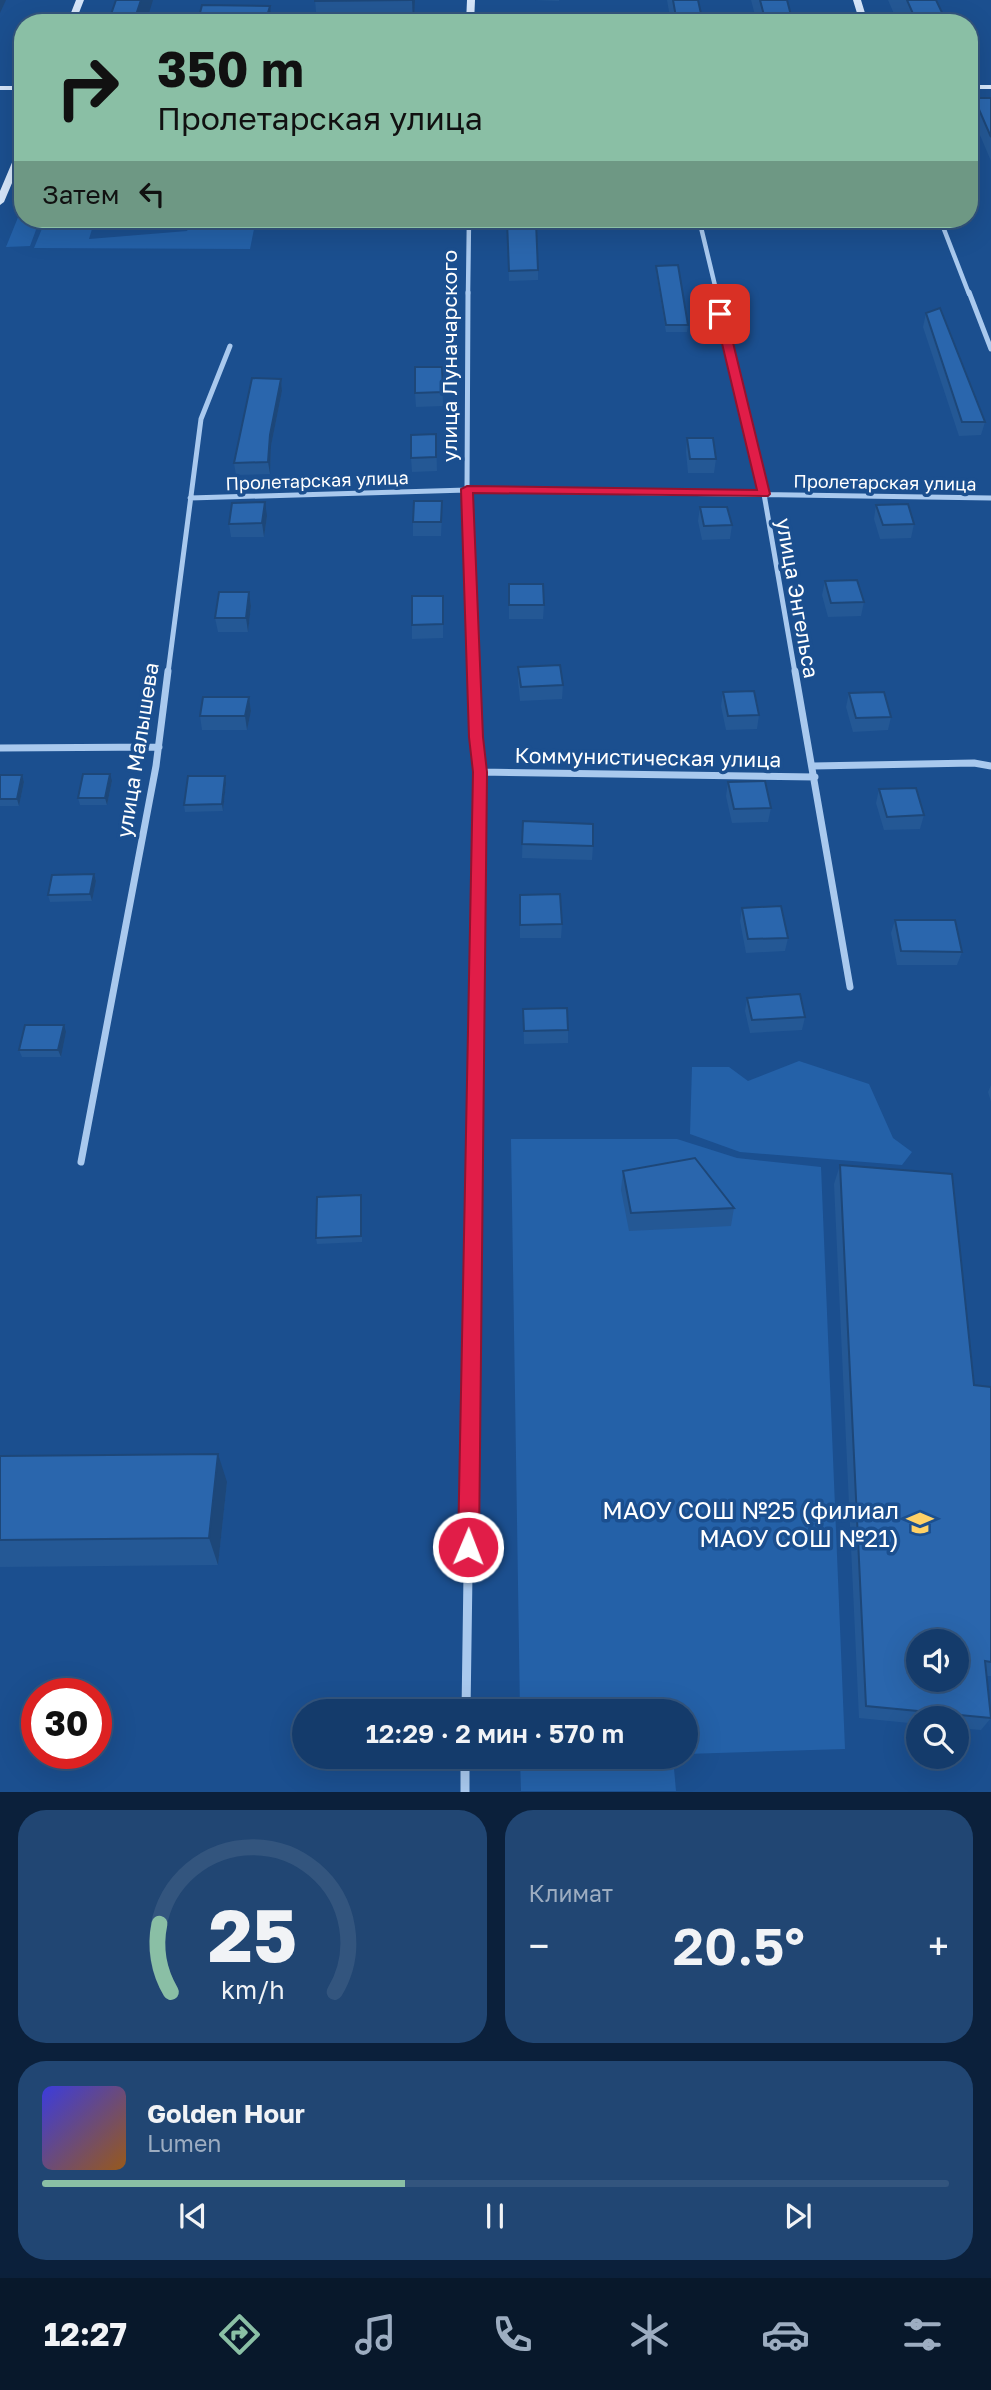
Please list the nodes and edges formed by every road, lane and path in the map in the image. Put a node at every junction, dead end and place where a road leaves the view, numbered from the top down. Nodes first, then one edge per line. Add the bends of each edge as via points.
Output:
1 (14, 168) edge
2 (0, 202) edge
3 (468, 228) edge
4 (701, 228) edge
5 (944, 228) edge
6 (230, 346) dead end
7 (991, 349) edge
8 (467, 489) junction
9 (764, 494) junction
10 (190, 498) junction
11 (991, 498) edge
12 (159, 747) junction
13 (0, 748) edge
14 (813, 766) junction
15 (991, 766) edge
16 (480, 772) junction
17 (815, 777) junction
18 (850, 987) dead end
19 (81, 1162) dead end
20 (466, 1699) edge
21 (466, 1769) edge
22 (465, 1791) edge

1 - 2 street
3 - 8 street, улица Луначарского
4 - 9 street, улица Энгельса
5 - 7 street
6 - 10 street, улица Малышева via 201,419
8 - 9 street, Пролетарская улица
8 - 10 street, Пролетарская улица
8 - 16 street, улица Луначарского
9 - 11 street, Пролетарская улица
9 - 14 street, улица Энгельса
10 - 12 street, улица Малышева
12 - 13 street
12 - 19 street, улица Малышева
14 - 15 street
14 - 17 street, улица Энгельса
16 - 17 street, Коммунистическая улица
16 - 20 street, улица Луначарского
17 - 18 street, улица Энгельса
21 - 22 street

